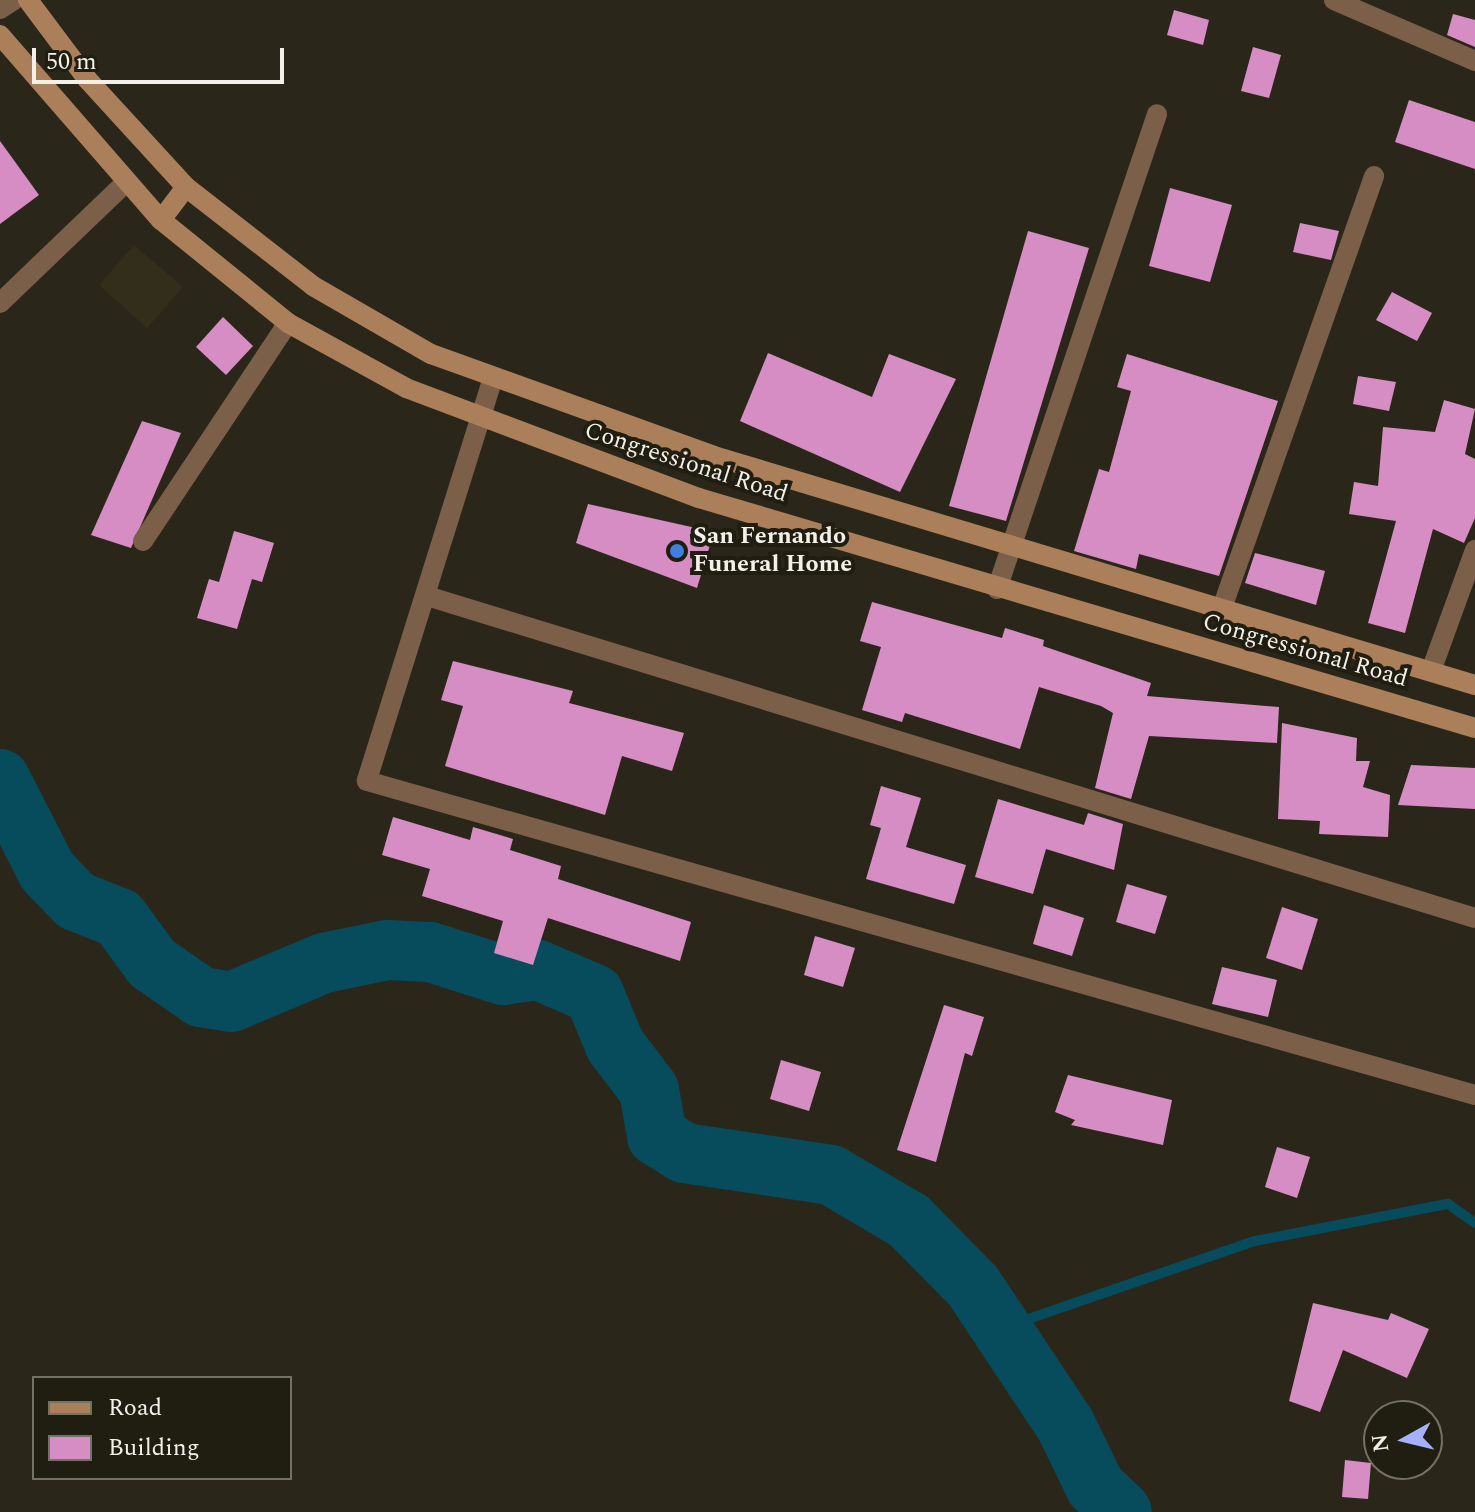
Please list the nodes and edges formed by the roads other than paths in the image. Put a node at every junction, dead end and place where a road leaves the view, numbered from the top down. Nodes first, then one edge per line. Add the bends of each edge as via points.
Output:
1 (14, 0) edge
2 (28, 0) edge
3 (1334, 0) edge
4 (0, 9) edge
5 (0, 35) edge
6 (1475, 61) edge
7 (1157, 114) dead end
8 (1374, 176) dead end
9 (124, 184) junction
10 (186, 187) junction
11 (161, 220) junction
12 (0, 303) edge
13 (288, 323) junction
14 (492, 381) junction
15 (477, 419) junction
16 (143, 541) dead end
17 (1013, 543) junction
18 (1475, 550) edge
19 (997, 589) junction
20 (427, 596) junction
21 (1222, 608) junction
22 (1431, 671) junction
23 (1475, 685) edge
24 (1475, 728) edge
25 (1475, 918) edge
26 (1475, 1095) edge

1 - 4 street
2 - 10 main road, Congressional Road via 87,79
3 - 6 street
5 - 9 main road, Congressional Road
7 - 17 street
8 - 21 street
9 - 11 main road, Congressional Road
9 - 12 street
10 - 11 main road
10 - 14 main road, Congressional Road via 313,286
11 - 13 main road, Congressional Road
13 - 15 main road, Congressional Road
13 - 16 street
14 - 15 street
14 - 17 main road, Congressional Road
15 - 19 main road, Congressional Road
15 - 20 street
17 - 19 street
17 - 21 main road, Congressional Road
18 - 22 street
19 - 24 main road, Congressional Road
20 - 25 street
20 - 26 street via 367,781
21 - 22 main road, Congressional Road
22 - 23 main road, Congressional Road

